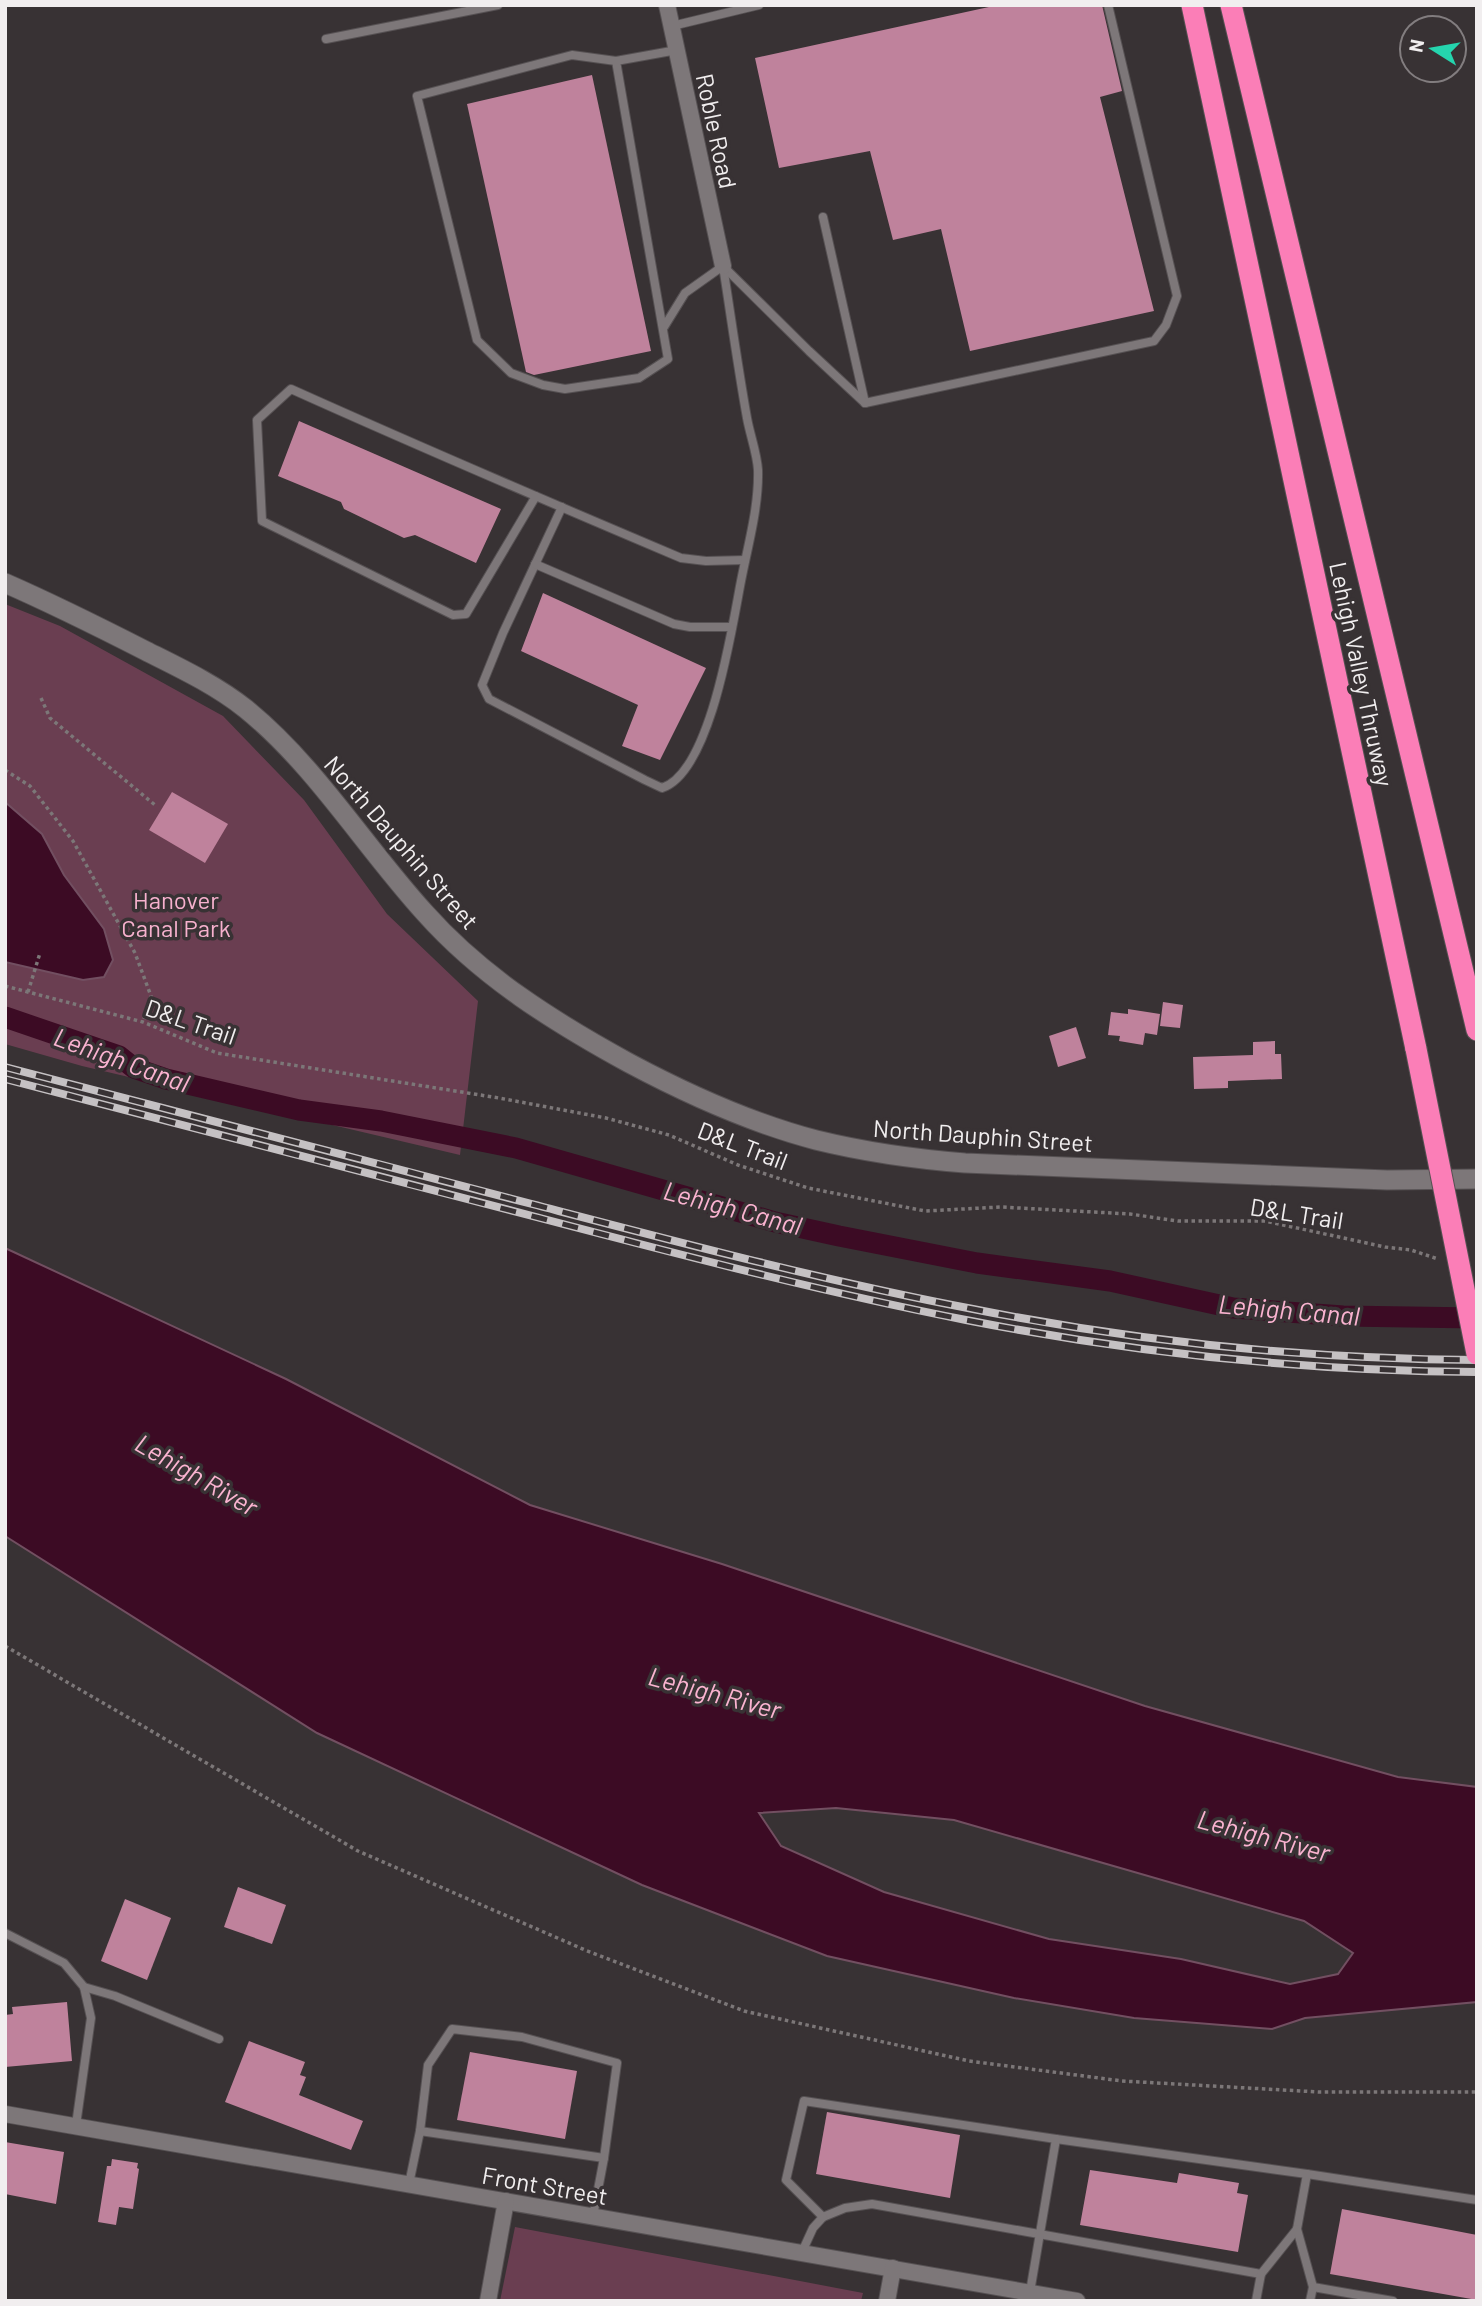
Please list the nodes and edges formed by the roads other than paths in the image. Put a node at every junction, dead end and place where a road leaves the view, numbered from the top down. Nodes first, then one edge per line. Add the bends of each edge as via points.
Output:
1 (498, 5) edge
2 (667, 5) edge
3 (759, 5) edge
4 (1108, 5) edge
5 (1192, 5) edge
6 (1231, 5) edge
7 (672, 26) junction
8 (326, 39) dead end
9 (677, 50) junction
10 (616, 61) junction
11 (823, 217) dead end
12 (723, 266) junction
13 (664, 327) junction
14 (865, 403) junction
15 (536, 496) junction
16 (562, 507) junction
17 (746, 560) junction
18 (535, 564) junction
19 (5, 583) edge
20 (732, 627) junction
21 (1477, 1030) edge
22 (1477, 1179) edge
23 (1477, 1354) edge
24 (5, 1933) edge
25 (84, 1987) junction
26 (219, 2039) dead end
27 (5, 2114) edge
28 (76, 2125) junction
29 (420, 2131) junction
30 (1056, 2139) junction
31 (604, 2158) junction
32 (1307, 2175) junction
33 (409, 2184) junction
34 (1477, 2200) edge
35 (506, 2201) junction
36 (593, 2216) junction
37 (823, 2217) junction
38 (1297, 2229) junction
39 (1040, 2234) junction
40 (802, 2252) junction
41 (893, 2268) junction
42 (1261, 2274) junction
43 (1313, 2287) junction
44 (1030, 2292) junction
45 (488, 2301) edge
46 (887, 2301) edge
47 (1077, 2301) edge
48 (1256, 2301) edge
49 (1310, 2301) edge
50 (1393, 2301) edge

1 - 8 lane
2 - 7 street, Roble Road
3 - 7 lane
4 - 14 lane via 1177,296 1166,325 1154,341
5 - 23 highway, Lehigh Valley Thruway, bridge
6 - 21 highway, Lehigh Valley Thruway
7 - 9 street, Roble Road
9 - 10 lane
9 - 12 street, Roble Road
10 - 13 lane
10 - 13 lane via 572,55 417,96 477,340 511,373 565,389 639,378 668,359
11 - 14 lane
12 - 13 lane via 685,293
12 - 14 lane
12 - 17 lane via 758,469
15 - 15 lane via 291,389 257,420 262,521 453,615 466,614
15 - 16 lane
16 - 17 lane via 681,558
16 - 18 lane
17 - 20 lane
18 - 20 lane via 674,624
18 - 20 lane via 482,685 489,699 662,788 678,778 696,751 712,713
19 - 22 street, North Dauphin Street via 202,680 243,707 297,757 427,916 491,975 578,1035 714,1105 814,1139 927,1160 1387,1180
24 - 25 lane via 64,1963
25 - 26 lane
25 - 28 lane via 91,2018
27 - 28 street, Front Street
28 - 33 street, Front Street
29 - 31 lane
29 - 31 lane via 428,2065 452,2029 522,2037 617,2063
29 - 33 lane
30 - 32 lane
30 - 37 lane via 804,2101 786,2180
30 - 39 lane
31 - 36 lane
32 - 34 lane
32 - 38 lane
33 - 35 street, Front Street
35 - 36 street, Front Street
35 - 45 street
36 - 40 street, Front Street
37 - 39 lane via 872,2204
37 - 40 lane
38 - 42 lane
38 - 43 lane
39 - 42 lane
39 - 44 lane
40 - 41 street, Front Street
41 - 44 street, Front Street
41 - 46 street
42 - 48 lane
43 - 49 lane
43 - 50 lane
44 - 47 street, Front Street

